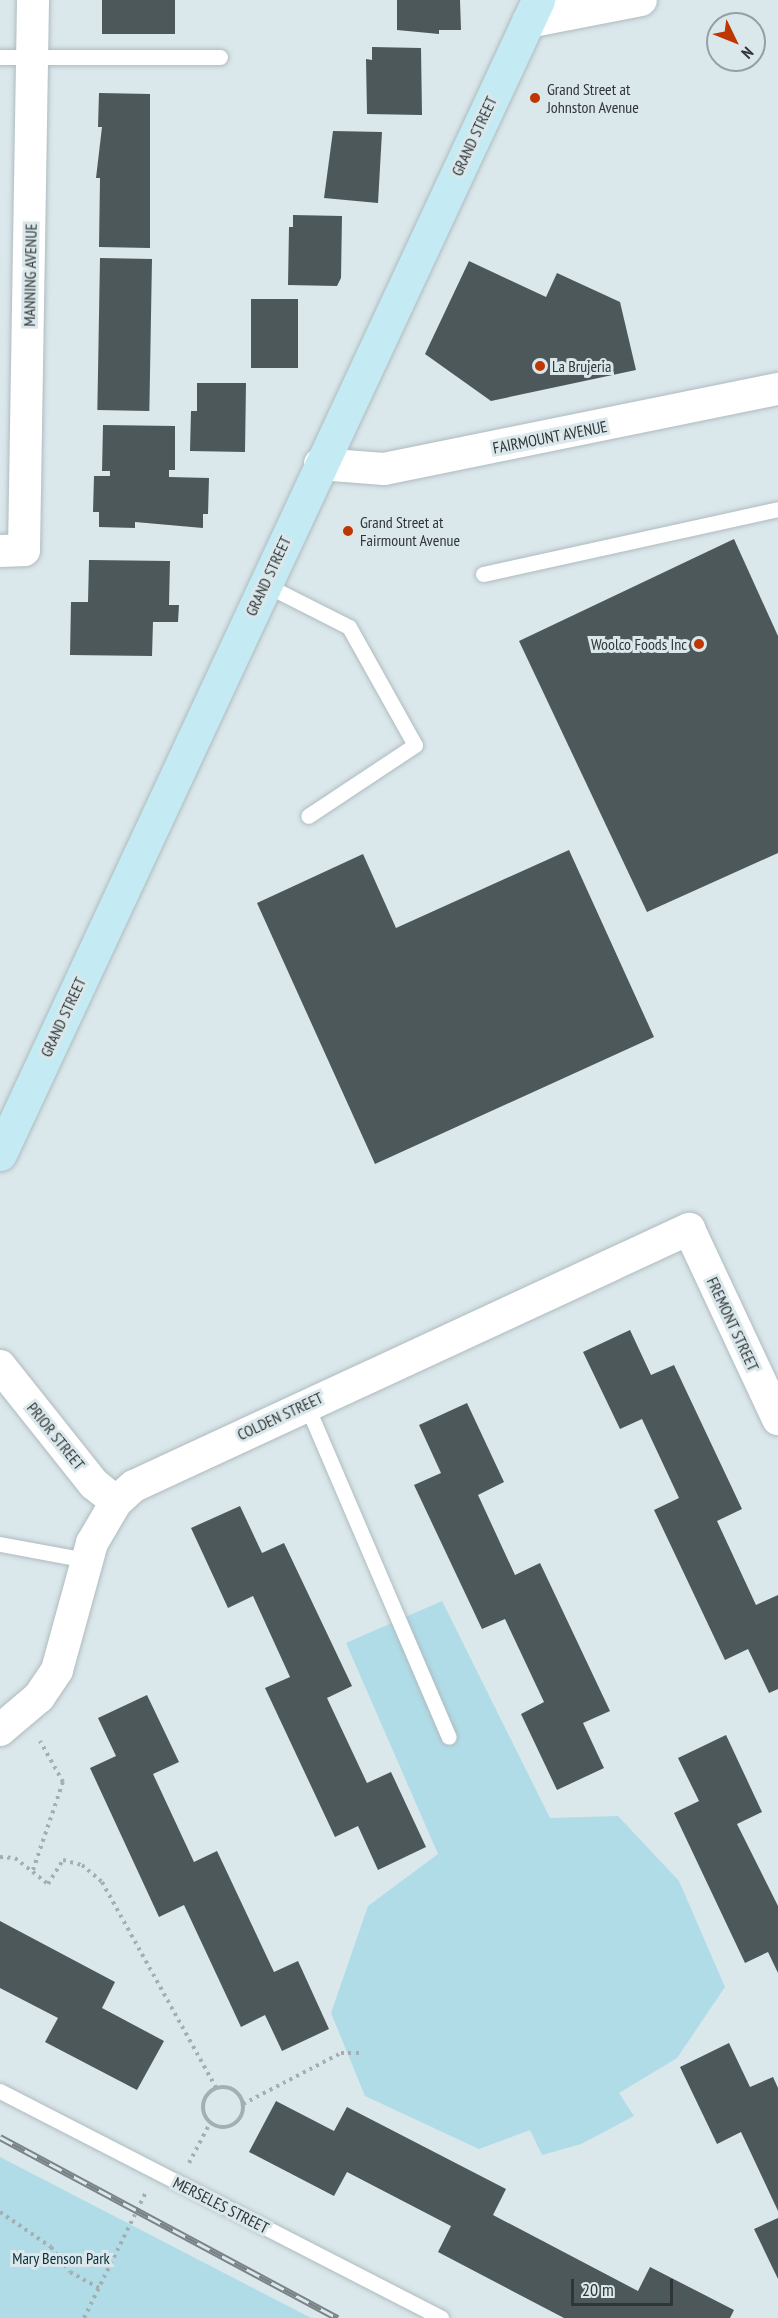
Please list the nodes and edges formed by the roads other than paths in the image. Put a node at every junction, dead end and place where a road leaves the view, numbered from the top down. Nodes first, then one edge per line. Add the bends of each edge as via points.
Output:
1 (33, 0) edge
2 (640, 0) edge
3 (533, 11) edge
4 (0, 57) edge
5 (34, 57) junction
6 (220, 57) dead end
7 (778, 389) edge
8 (320, 464) junction
9 (778, 509) edge
10 (12, 551) edge
11 (483, 574) dead end
12 (264, 584) junction
13 (308, 816) dead end
14 (0, 1154) edge
15 (689, 1229) joint
16 (0, 1366) edge
17 (306, 1404) junction
18 (778, 1419) edge
19 (116, 1502) junction
20 (0, 1544) edge
21 (86, 1560) junction
22 (0, 1730) edge
23 (449, 1737) dead end
24 (0, 2091) edge
25 (441, 2318) edge

1 - 5 street, MANNING AVENUE
2 - 3 street
3 - 8 main road, GRAND STREET
4 - 5 lane
5 - 6 lane
5 - 10 street, MANNING AVENUE
7 - 8 street, FAIRMOUNT AVENUE via 384,469
8 - 12 main road, GRAND STREET
9 - 11 lane
12 - 13 lane via 350,627 415,745
12 - 14 main road, GRAND STREET
15 - 17 street, COLDEN STREET
15 - 18 street, FREMONT STREET
16 - 19 street, PRIOR STREET via 89,1479
17 - 19 street, COLDEN STREET via 145,1478
17 - 23 lane
19 - 21 street, COLDEN STREET
20 - 21 lane
21 - 22 street, COLDEN STREET via 57,1670 39,1697
24 - 25 lane, MERSELES STREET

